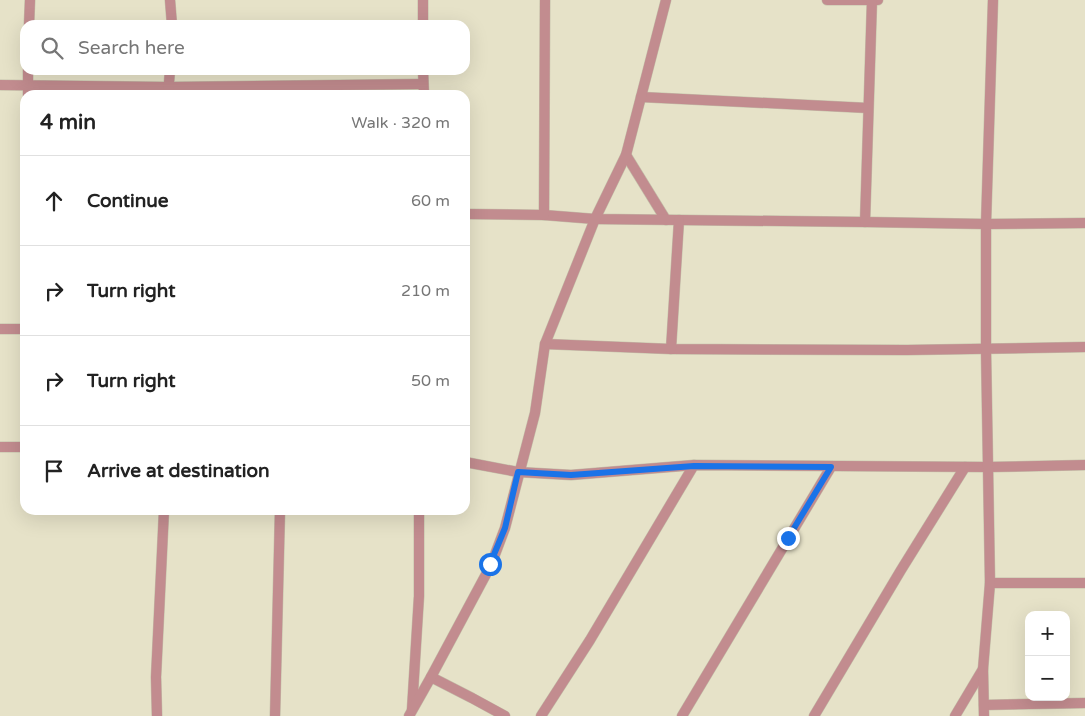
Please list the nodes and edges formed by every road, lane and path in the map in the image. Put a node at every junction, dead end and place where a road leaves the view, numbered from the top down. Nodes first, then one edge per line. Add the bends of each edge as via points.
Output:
1 (30, 0) edge
2 (170, 0) edge
3 (423, 0) edge
4 (545, 0) edge
5 (666, 0) edge
6 (827, 0) edge
7 (872, 0) edge
8 (879, 0) edge
9 (993, 0) edge
10 (29, 20) edge
11 (172, 20) edge
12 (423, 20) edge
13 (28, 75) edge
14 (170, 75) edge
15 (423, 75) edge
16 (424, 84) junction
17 (0, 85) edge
18 (28, 90) edge
19 (168, 90) edge
20 (205, 90) edge
21 (424, 90) edge
22 (641, 97) junction
23 (868, 108) junction
24 (626, 155) junction
25 (470, 214) edge
26 (544, 215) junction
27 (595, 220) junction
28 (666, 220) junction
29 (679, 220) junction
30 (864, 222) junction
31 (1085, 223) edge
32 (986, 224) junction
33 (0, 329) edge
34 (20, 329) edge
35 (545, 344) junction
36 (1085, 347) edge
37 (671, 349) junction
38 (986, 350) junction
39 (0, 447) edge
40 (20, 448) edge
41 (470, 463) edge
42 (1085, 465) edge
43 (694, 466) junction
44 (831, 467) junction
45 (965, 467) junction
46 (988, 467) junction
47 (518, 472) junction
48 (164, 515) edge
49 (280, 515) edge
50 (419, 515) edge
51 (990, 583) junction
52 (1085, 583) edge
53 (983, 668) junction
54 (431, 677) junction
55 (1085, 703) edge
56 (984, 705) junction
57 (410, 714) edge
58 (157, 716) edge
59 (275, 716) edge
60 (505, 716) edge
61 (541, 716) edge
62 (682, 716) edge
63 (814, 716) edge
64 (955, 716) edge
65 (984, 716) edge

1 - 10 street
2 - 11 street
3 - 12 street
4 - 26 street
5 - 22 street
6 - 7 street
7 - 8 street
7 - 23 street
9 - 32 street
13 - 18 street
14 - 19 street
15 - 16 street
16 - 20 street
16 - 21 street
17 - 18 street
22 - 23 street
22 - 24 street
23 - 30 street
24 - 27 street
24 - 28 street
25 - 26 street
26 - 27 street
27 - 28 street
27 - 35 street
28 - 29 street
29 - 30 street
29 - 37 street
30 - 32 street
31 - 32 street
32 - 38 street
33 - 34 street
35 - 37 street
35 - 47 street via 535,413
36 - 38 street
37 - 38 street
38 - 46 street
39 - 40 street
41 - 47 street
42 - 46 street
43 - 44 street
43 - 47 street via 571,475
43 - 61 street
44 - 45 street
44 - 62 street
45 - 46 street
45 - 63 street
46 - 51 street
47 - 54 street via 505,528 490,564
48 - 58 street
49 - 59 street
50 - 57 street via 419,596
51 - 52 street
51 - 53 street
53 - 56 street
53 - 64 street
54 - 57 street
54 - 60 street
55 - 56 street
56 - 65 street

